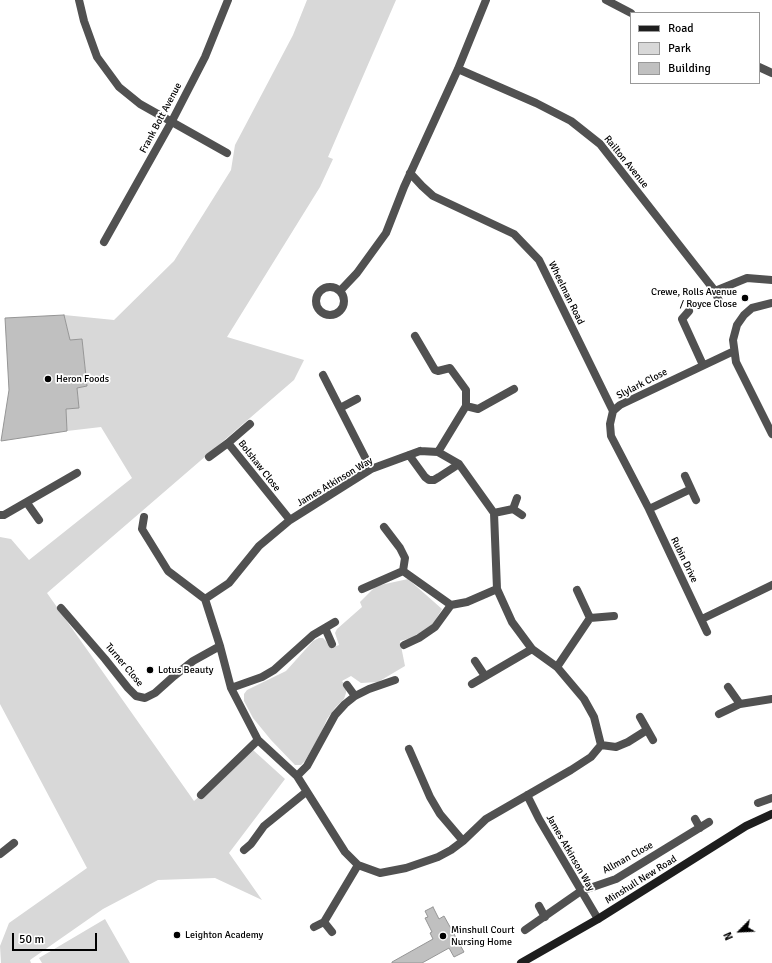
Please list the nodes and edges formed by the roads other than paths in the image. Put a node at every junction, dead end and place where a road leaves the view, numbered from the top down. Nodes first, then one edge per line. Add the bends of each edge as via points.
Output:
1 (79, 0) edge
2 (228, 0) edge
3 (486, 0) edge
4 (606, 0) edge
5 (630, 12) edge
6 (760, 67) edge
7 (458, 69) junction
8 (772, 73) edge
9 (172, 121) junction
10 (227, 153) dead end
11 (410, 173) junction
12 (104, 242) dead end
13 (772, 280) edge
14 (340, 291) dead end
15 (715, 291) junction
16 (719, 301) dead end
17 (772, 303) edge
18 (689, 311) dead end
19 (415, 336) dead end
20 (734, 351) junction
21 (704, 365) junction
22 (323, 375) dead end
23 (514, 389) dead end
24 (357, 399) dead end
25 (466, 406) junction
26 (340, 408) junction
27 (614, 411) junction
28 (250, 424) dead end
29 (772, 434) edge
30 (228, 442) junction
31 (438, 452) junction
32 (409, 455) junction
33 (209, 457) dead end
34 (459, 464) junction
35 (371, 469) junction
36 (77, 473) dead end
37 (685, 476) dead end
38 (691, 489) junction
39 (517, 498) dead end
40 (696, 500) dead end
41 (27, 503) junction
42 (513, 509) junction
43 (649, 509) junction
44 (494, 513) junction
45 (0, 515) edge
46 (522, 515) dead end
47 (144, 517) dead end
48 (39, 520) dead end
49 (290, 520) junction
50 (384, 527) dead end
51 (404, 571) junction
52 (772, 585) edge
53 (362, 589) dead end
54 (497, 589) junction
55 (576, 590) dead end
56 (205, 599) junction
57 (450, 605) junction
58 (61, 608) dead end
59 (614, 616) dead end
60 (590, 618) junction
61 (702, 619) junction
62 (335, 622) dead end
63 (325, 628) junction
64 (707, 632) dead end
65 (332, 644) dead end
66 (404, 645) dead end
67 (220, 646) junction
68 (532, 649) junction
69 (475, 661) dead end
70 (557, 668) junction
71 (484, 676) junction
72 (395, 680) dead end
73 (472, 684) dead end
74 (347, 685) dead end
75 (728, 687) dead end
76 (231, 688) junction
77 (355, 696) junction
78 (772, 699) edge
79 (740, 704) junction
80 (719, 714) dead end
81 (640, 717) dead end
82 (647, 730) junction
83 (258, 740) junction
84 (653, 740) dead end
85 (601, 745) junction
86 (409, 749) dead end
87 (297, 776) junction
88 (306, 792) junction
89 (201, 795) dead end
90 (528, 795) junction
91 (772, 798) edge
92 (758, 803) dead end
93 (772, 814) edge
94 (695, 819) dead end
95 (709, 822) dead end
96 (700, 828) junction
97 (464, 840) junction
98 (14, 843) dead end
99 (244, 850) dead end
100 (0, 854) edge
101 (358, 865) junction
102 (581, 891) junction
103 (540, 906) dead end
104 (545, 917) junction
105 (598, 919) junction
106 (324, 922) junction
107 (314, 927) dead end
108 (525, 930) dead end
109 (332, 932) dead end
110 (521, 963) edge

1 - 9 street via 97,57 119,87 140,104
2 - 9 street, Frank Bott Avenue via 205,56
3 - 7 street
4 - 5 street
6 - 8 street
7 - 11 street
7 - 15 street, Railton Avenue via 571,121 600,144
9 - 10 street
9 - 12 street, Frank Bott Avenue
11 - 14 street via 386,233 357,273
11 - 27 street, Wheelman Road via 433,196 514,234 539,260
13 - 15 street via 747,278
15 - 16 street, Railton Avenue
17 - 20 street via 752,308 744,315 733,340
18 - 21 street via 682,319
19 - 25 street via 435,370 450,368 466,390
20 - 21 street, Slylark Close
20 - 29 street via 736,362
21 - 27 street, Slylark Close via 620,405
22 - 26 street
23 - 25 street via 478,409
24 - 26 street
25 - 31 street
26 - 35 street
27 - 43 street, Slylark Close via 610,424 611,436
28 - 30 street, Bolshaw Close
30 - 33 street, Bolshaw Close
30 - 49 street, Bolshaw Close
31 - 32 street, James Atkinson Way via 420,451
31 - 34 street, James Atkinson Way
32 - 34 street via 429,480 440,477
32 - 35 street, James Atkinson Way
34 - 44 street, James Atkinson Way
35 - 49 street, James Atkinson Way
36 - 41 street
37 - 38 street
38 - 40 street
38 - 43 street
39 - 42 street
41 - 45 street via 4,516
41 - 48 street
42 - 44 street
42 - 46 street
43 - 61 street, Rubin Drive
44 - 54 street
47 - 56 street via 142,529 168,571
49 - 56 street, James Atkinson Way via 259,546 229,583
50 - 51 street via 405,558
51 - 53 street
51 - 57 street
52 - 61 street
54 - 57 street via 467,602
54 - 68 street via 512,622
55 - 60 street
56 - 67 street
57 - 66 street via 436,627
58 - 67 street, Turner Close via 136,696 145,698 155,693 193,661
59 - 60 street
60 - 70 street
61 - 64 street, Rubin Drive
62 - 63 street
63 - 65 street
63 - 76 street via 313,635 274,670
67 - 76 street
68 - 70 street
68 - 71 street
69 - 71 street
70 - 85 street via 584,699 594,716
71 - 73 street
72 - 77 street
74 - 77 street
75 - 79 street
76 - 83 street
77 - 87 street via 335,715 307,766
78 - 79 street
79 - 80 street
81 - 82 street
82 - 84 street
82 - 85 street via 616,747
83 - 87 street
83 - 89 street
85 - 90 street via 591,757
86 - 97 street via 440,814
87 - 88 street
88 - 99 street via 264,826
88 - 101 street via 345,852
90 - 97 street via 486,819
90 - 102 street, James Atkinson Way
91 - 92 street
93 - 105 street, Minshull New Road via 746,826
94 - 96 street
95 - 96 street, Allman Close
96 - 102 street, Allman Close via 616,879
97 - 101 street via 438,857 406,868 380,874
98 - 100 street
101 - 106 street
102 - 104 street, Allman Close
102 - 105 street, James Atkinson Way
103 - 104 street
104 - 108 street, Allman Close
105 - 110 street, Minshull New Road
106 - 107 street
106 - 109 street

